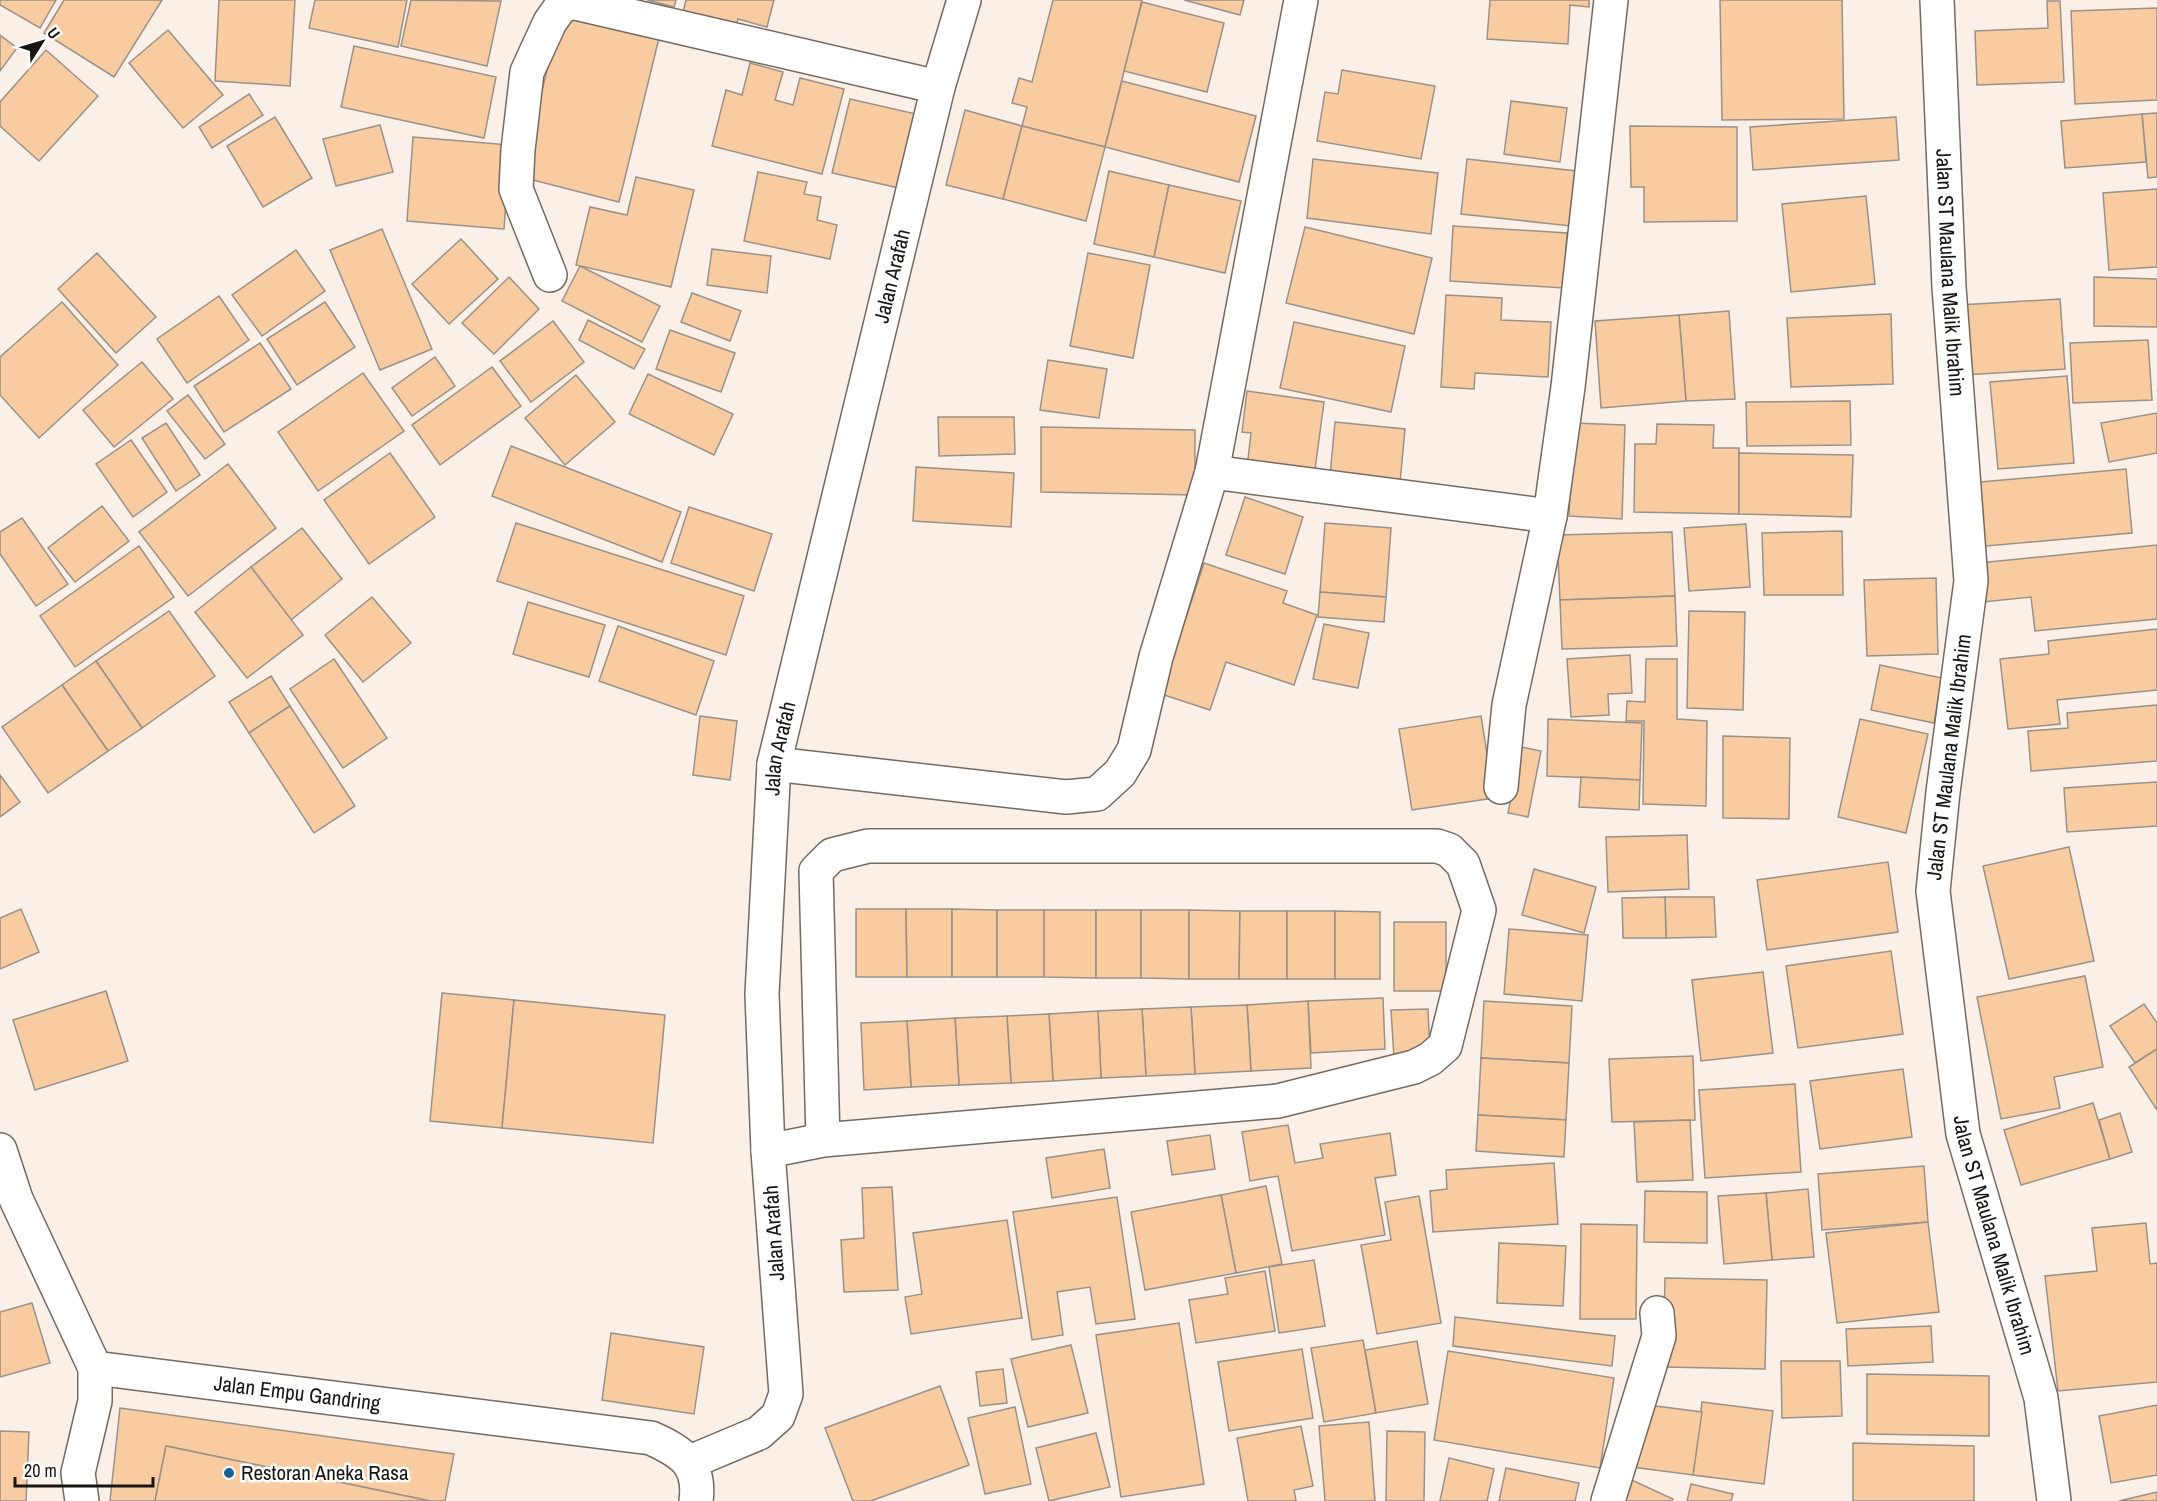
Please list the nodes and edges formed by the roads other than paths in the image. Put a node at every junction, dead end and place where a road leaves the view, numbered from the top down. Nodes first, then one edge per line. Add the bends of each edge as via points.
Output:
1 (964, 0) edge
2 (1301, 0) edge
3 (1611, 0) edge
4 (1937, 0) edge
5 (938, 87) junction
6 (550, 275) dead end
7 (1212, 472) junction
8 (1550, 516) junction
9 (774, 764) junction
10 (1502, 787) dead end
11 (823, 1140) junction
12 (0, 1150) edge
13 (768, 1151) junction
14 (1657, 1313) dead end
15 (95, 1368) junction
16 (690, 1462) junction
17 (82, 1501) edge
18 (696, 1501) edge
19 (1608, 1501) edge
20 (2054, 1501) edge

1 - 5 street, Jalan Arafah
2 - 7 street
3 - 8 street
4 - 20 street, Jalan ST Maulana Malik Ibrahim via 1949,287 1971,582 1933,891 1963,1134 2041,1398
5 - 6 street via 567,4 550,22 527,72 516,189
5 - 9 street, Jalan Arafah
7 - 8 street
7 - 9 street via 1156,657 1134,750 1120,773 1097,794 1066,797
8 - 10 street via 1509,705
9 - 13 street, Jalan Arafah via 762,994
11 - 11 street via 1278,1101 1414,1067 1445,1046 1479,910 1463,864 1449,849 1437,846 868,846 832,855 816,871
11 - 13 street
12 - 15 street via 16,1199
13 - 16 street, Jalan Arafah via 786,1394 778,1416 759,1433
14 - 19 street via 1659,1336
15 - 16 street, Jalan Empu Gandring via 651,1438 672,1447
15 - 17 street via 94,1401 78,1473
16 - 18 street

